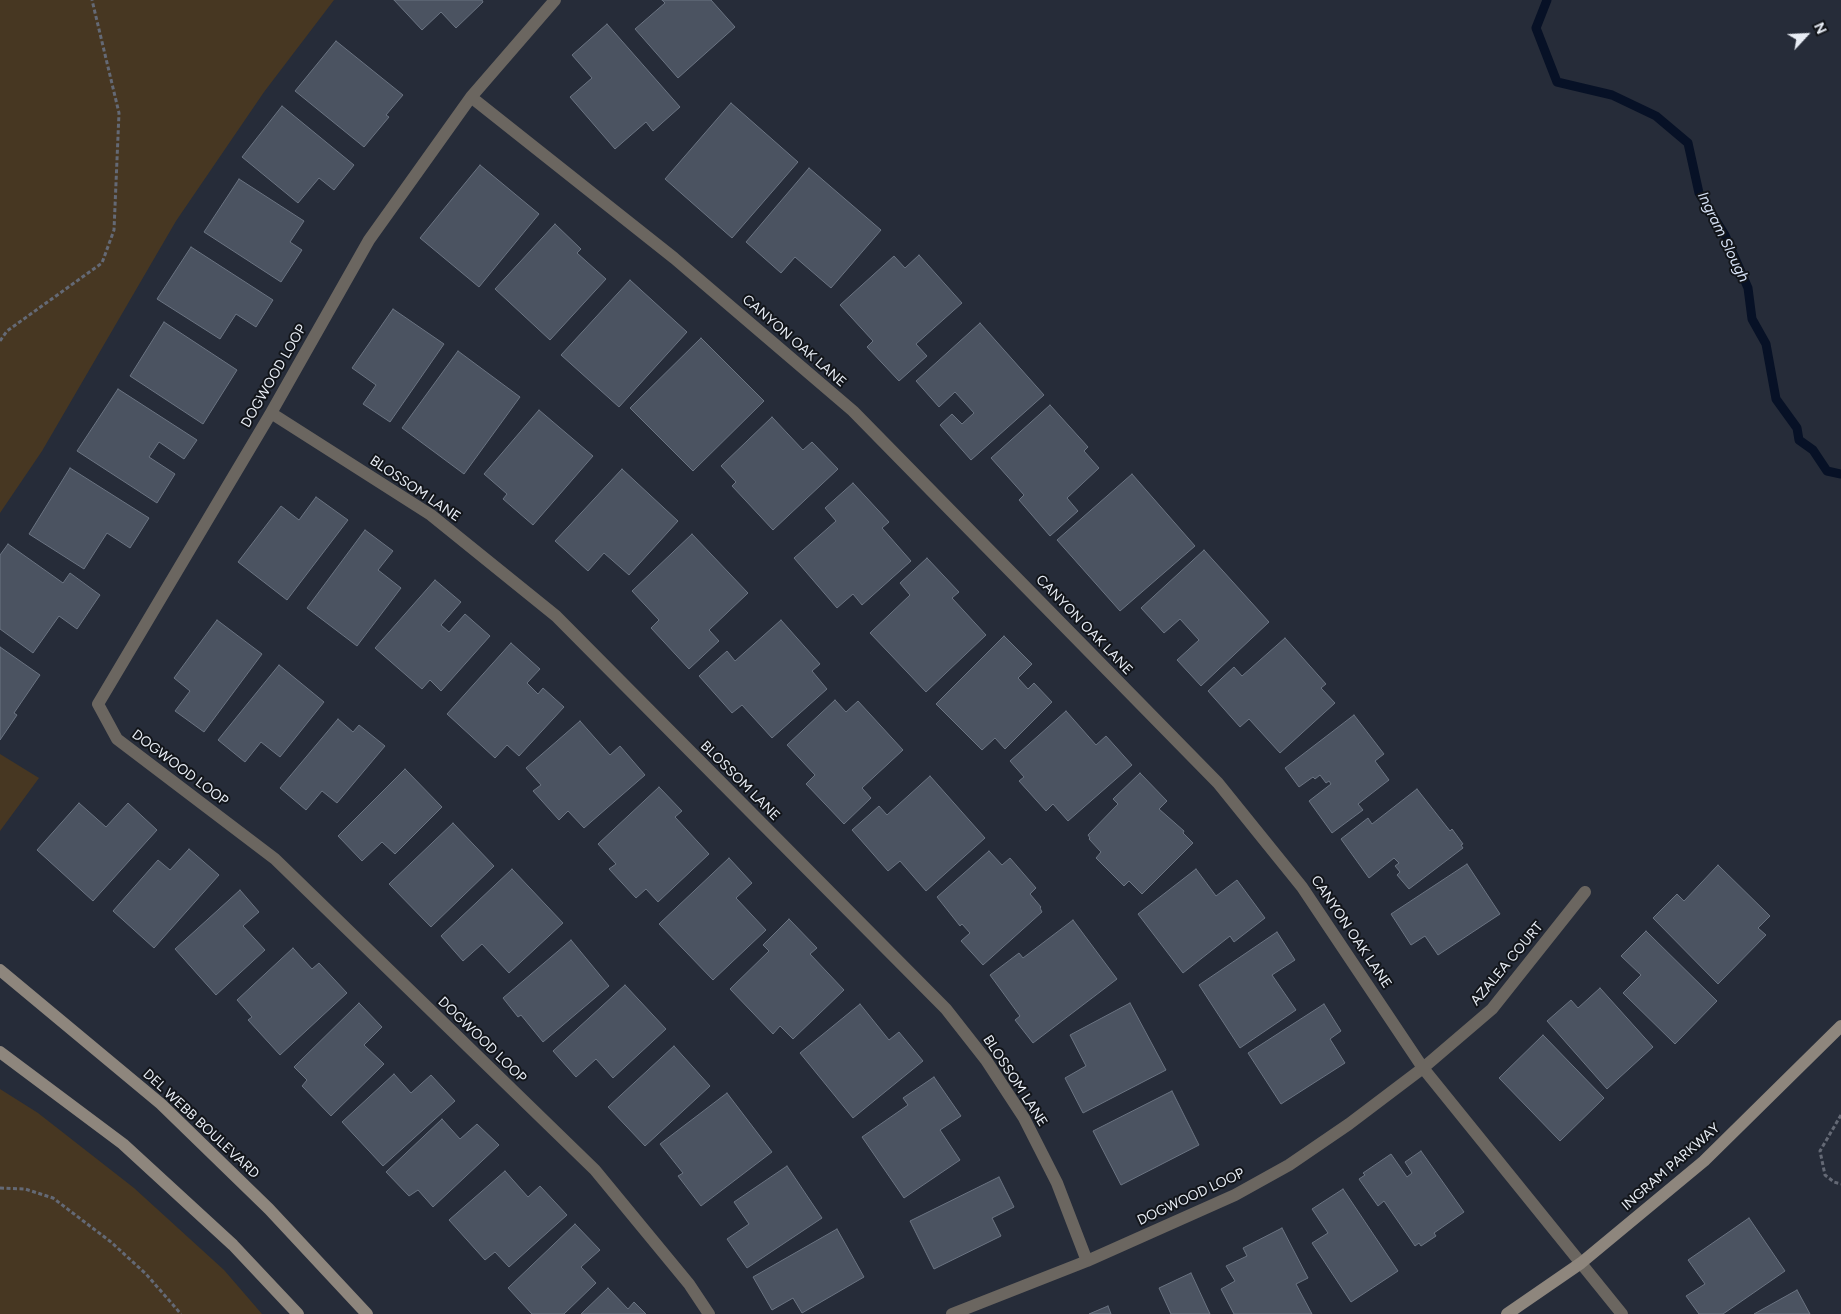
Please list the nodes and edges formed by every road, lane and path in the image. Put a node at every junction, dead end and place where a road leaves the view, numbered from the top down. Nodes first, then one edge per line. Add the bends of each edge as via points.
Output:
1 (92, 0) edge
2 (555, 0) edge
3 (471, 97) junction
4 (0, 341) edge
5 (271, 413) junction
6 (1585, 892) dead end
7 (0, 970) edge
8 (1841, 1026) edge
9 (0, 1052) edge
10 (1423, 1068) junction
11 (1841, 1115) edge
12 (1841, 1184) edge
13 (0, 1188) edge
14 (1087, 1260) junction
15 (1581, 1263) junction
16 (181, 1314) edge
17 (298, 1314) edge
18 (367, 1314) edge
19 (709, 1314) edge
20 (952, 1314) edge
21 (1507, 1314) edge
22 (1622, 1314) edge

1 - 4 path via 118,112 114,230 102,264 8,331
2 - 3 street, DOGWOOD LOOP
3 - 5 street, DOGWOOD LOOP via 369,240
3 - 10 street, CANYON OAK LANE via 674,258 853,412 1218,783 1302,887
5 - 14 street, BLOSSOM LANE via 431,515 556,616 946,1009 986,1060 1024,1118 1057,1183
5 - 19 street, DOGWOOD LOOP via 98,704 117,739 275,859 595,1170 689,1284
6 - 10 street, AZALEA COURT via 1492,1009
7 - 18 street, DEL WEBB BOULEVARD via 161,1104 269,1209
8 - 15 street, INGRAM PARKWAY via 1704,1161
9 - 17 street via 123,1144 233,1244
10 - 14 street, DOGWOOD LOOP via 1289,1165 1235,1195
10 - 15 street, CANYON OAK LANE
11 - 12 path via 1820,1150 1825,1175
13 - 16 path via 25,1189 53,1198 146,1274
14 - 20 street, DOGWOOD LOOP
15 - 21 street, INGRAM PARKWAY
15 - 22 street, CANYON OAK LANE

